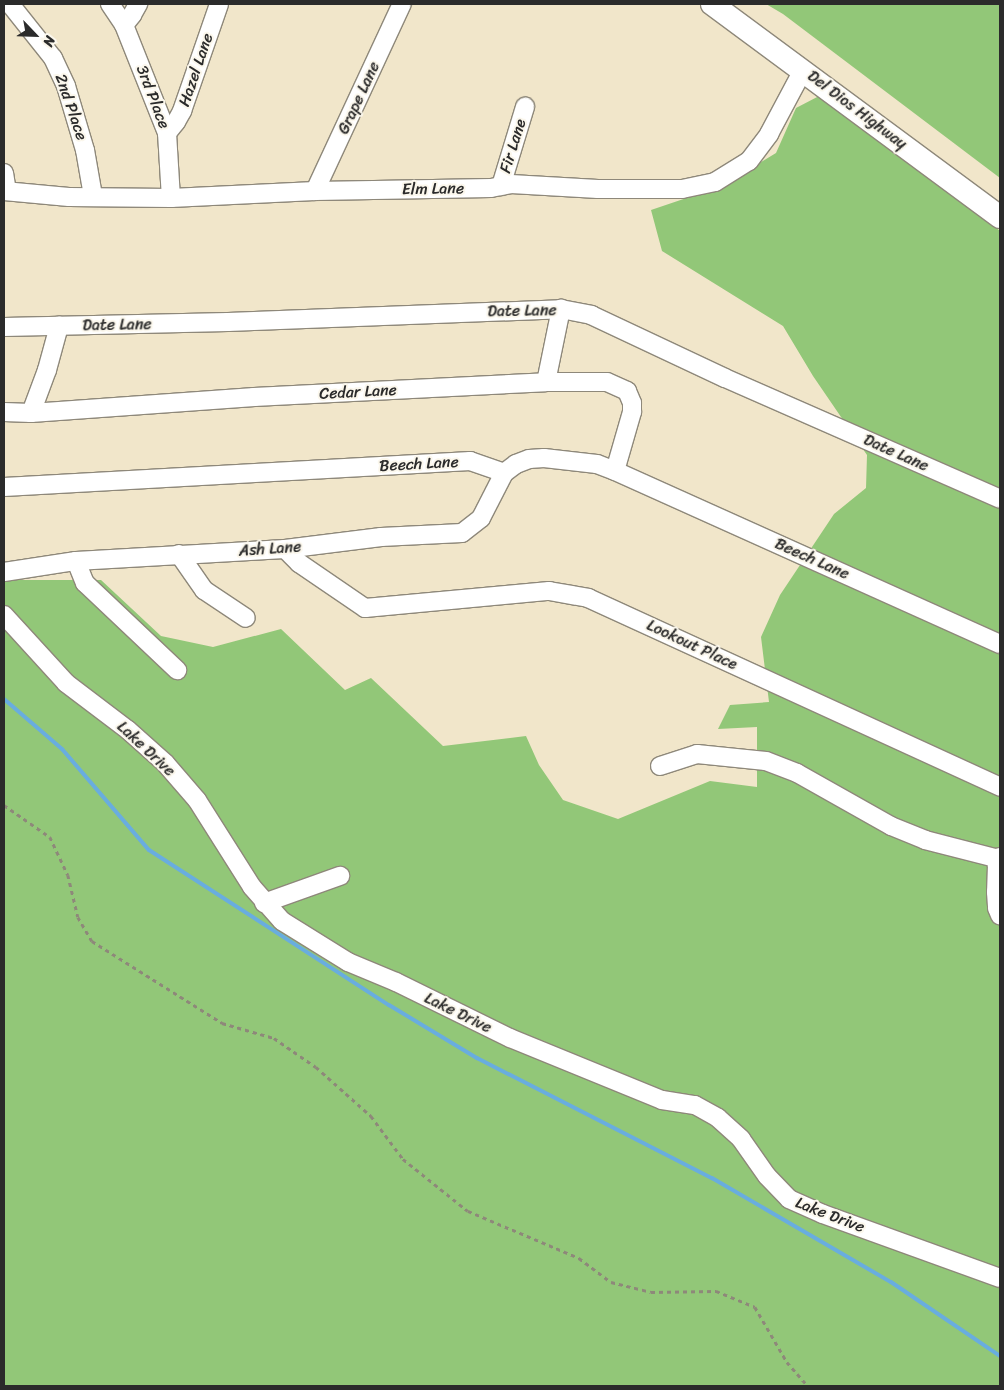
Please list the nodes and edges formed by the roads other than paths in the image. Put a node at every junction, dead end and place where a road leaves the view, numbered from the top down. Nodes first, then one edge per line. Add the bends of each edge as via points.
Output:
1 (10, 4) edge
2 (110, 4) edge
3 (138, 4) edge
4 (219, 4) edge
5 (402, 4) edge
6 (712, 4) edge
7 (124, 24) junction
8 (803, 70) junction
9 (525, 107) dead end
10 (167, 133) junction
11 (5, 185) edge
12 (501, 186) junction
13 (315, 191) junction
14 (93, 196) junction
15 (171, 198) junction
16 (1000, 217) edge
17 (561, 310) junction
18 (59, 326) junction
19 (4, 328) edge
20 (546, 382) junction
21 (4, 412) edge
22 (31, 413) junction
23 (615, 471) junction
24 (504, 473) junction
25 (4, 487) edge
26 (1000, 499) edge
27 (285, 549) junction
28 (179, 554) junction
29 (76, 561) junction
30 (4, 572) edge
31 (4, 615) edge
32 (246, 618) dead end
33 (1000, 644) edge
34 (177, 670) dead end
35 (660, 766) dead end
36 (1000, 787) edge
37 (999, 860) edge
38 (340, 876) dead end
39 (264, 903) junction
40 (1000, 915) edge
41 (1000, 1278) edge

1 - 14 street, 2nd Place via 52,58 66,86 85,150
2 - 7 street, 3rd Place
3 - 7 street
4 - 10 street, Hazel Lane via 182,110
5 - 13 street, Grape Lane
6 - 8 main road, Del Dios Highway
7 - 10 street, 3rd Place
8 - 12 street, Elm Lane via 769,134 749,161 714,182 682,189
8 - 16 main road, Del Dios Highway
9 - 12 street, Fir Lane
10 - 15 street, 3rd Place
11 - 14 street, Elm Lane via 69,197
12 - 13 street, Elm Lane
13 - 15 street, Elm Lane
14 - 15 street, Elm Lane
17 - 18 street, Date Lane
17 - 20 street
17 - 26 street, Date Lane via 591,316
18 - 19 street, Date Lane
18 - 22 street
20 - 22 street, Cedar Lane via 254,397
20 - 23 street, Cedar Lane via 607,382 627,391 632,412
21 - 22 street, Cedar Lane
23 - 24 street, Beech Lane via 597,464 544,458 522,462
23 - 33 street, Beech Lane
24 - 25 street, Beech Lane via 470,461
24 - 27 street, Ash Lane via 481,518 462,533 382,537
27 - 28 street, Ash Lane
27 - 36 street, Lookout Place via 306,569 365,608 549,591 588,598
28 - 29 street, Ash Lane
28 - 32 street via 204,590
29 - 30 street, Ash Lane
29 - 34 street via 85,583
31 - 39 street, Lake Drive via 66,683 165,763 197,800
35 - 37 street via 697,754 766,761 797,773 891,826 924,840
37 - 40 street via 997,908
38 - 39 street
39 - 41 street, Lake Drive via 282,921 348,962 510,1038 662,1100 695,1105 718,1118 741,1139 766,1176 789,1199

